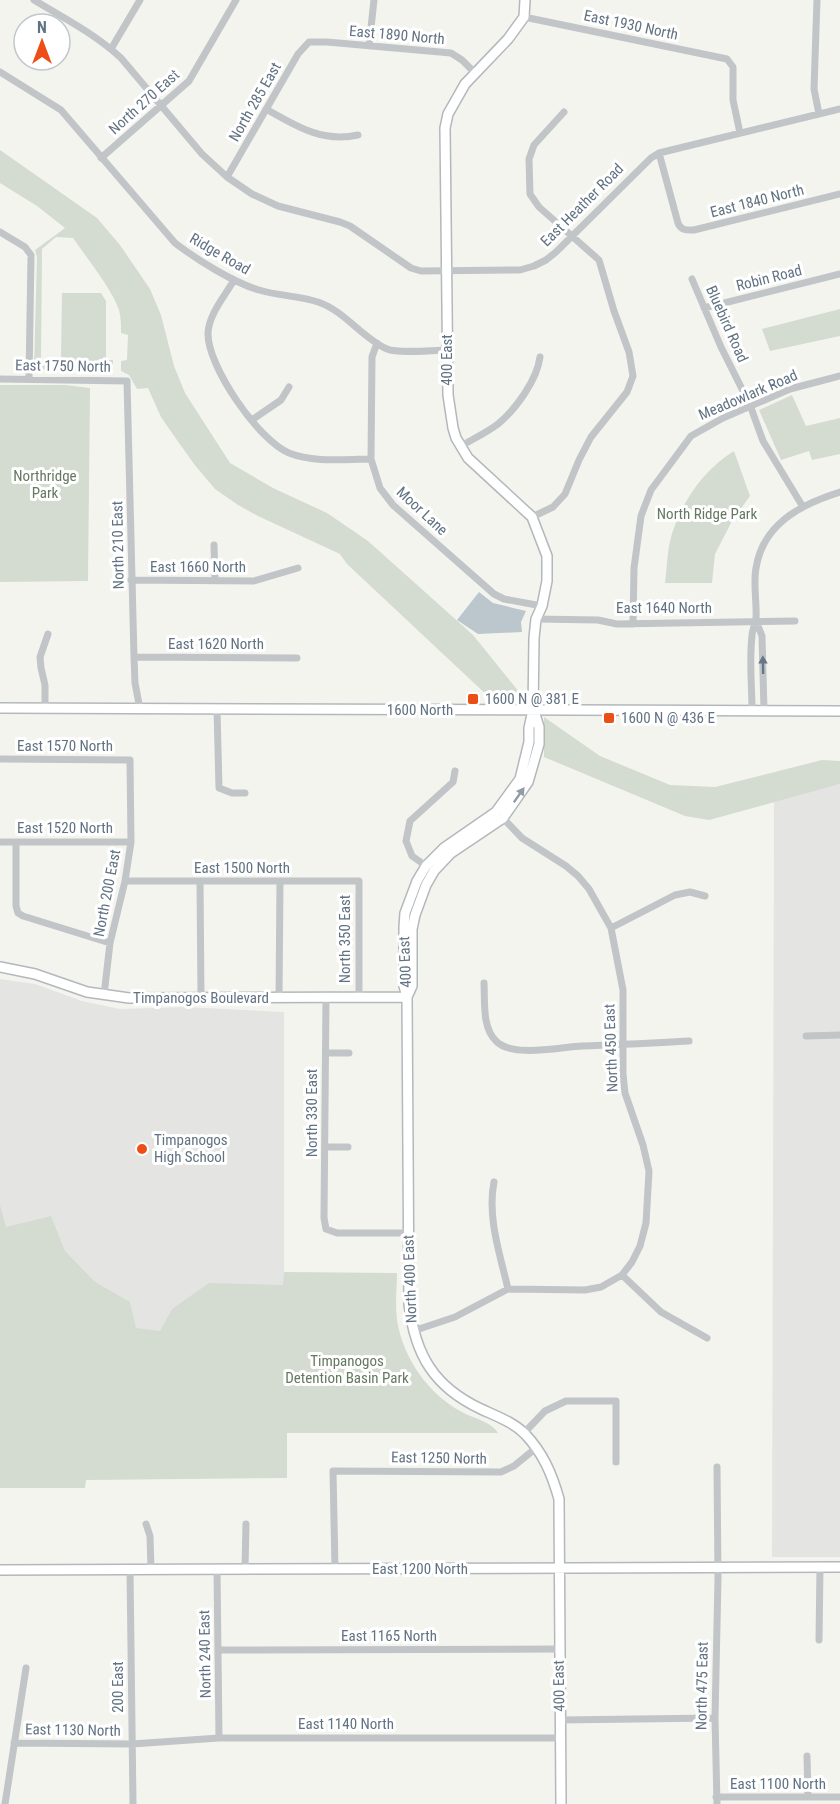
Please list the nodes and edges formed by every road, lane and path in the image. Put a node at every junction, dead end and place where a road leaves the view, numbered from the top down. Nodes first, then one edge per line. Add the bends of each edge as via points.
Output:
1 (140, 0) edge
2 (236, 0) edge
3 (374, 0) edge
4 (525, 0) edge
5 (817, 0) edge
6 (39, 1) edge
7 (524, 17) junction
8 (309, 42) joint
9 (369, 46) junction
10 (111, 49) junction
11 (0, 72) edge
12 (475, 73) junction
13 (161, 106) junction
14 (266, 109) junction
15 (840, 109) edge
16 (564, 112) dead end
17 (819, 114) junction
18 (740, 133) junction
19 (358, 135) dead end
20 (659, 153) junction
21 (101, 158) junction
22 (227, 177) junction
23 (840, 194) edge
24 (0, 232) edge
25 (573, 236) junction
26 (447, 271) junction
27 (840, 274) edge
28 (692, 279) dead end
29 (234, 280) junction
30 (704, 308) junction
31 (377, 343) junction
32 (447, 350) junction
33 (540, 357) dead end
34 (840, 376) edge
35 (0, 380) edge
36 (29, 380) junction
37 (127, 381) joint
38 (289, 387) dead end
39 (750, 405) junction
40 (252, 420) junction
41 (461, 446) junction
42 (371, 459) junction
43 (840, 492) edge
44 (803, 507) junction
45 (532, 517) junction
46 (214, 545) dead end
47 (298, 568) dead end
48 (131, 580) junction
49 (215, 580) junction
50 (542, 606) junction
51 (536, 619) junction
52 (756, 621) junction
53 (795, 621) dead end
54 (633, 624) junction
55 (48, 633) dead end
56 (134, 657) junction
57 (297, 658) dead end
58 (0, 708) edge
59 (45, 708) junction
60 (140, 709) junction
61 (217, 709) junction
62 (533, 710) junction
63 (752, 710) junction
64 (764, 710) junction
65 (840, 711) edge
66 (0, 759) edge
67 (130, 760) joint
68 (455, 771) dead end
69 (245, 793) dead end
70 (499, 815) junction
71 (0, 842) edge
72 (16, 842) junction
73 (131, 842) junction
74 (430, 869) junction
75 (125, 881) junction
76 (200, 881) junction
77 (280, 881) junction
78 (359, 881) joint
79 (705, 896) dead end
80 (611, 928) junction
81 (110, 943) junction
82 (0, 967) edge
83 (484, 983) dead end
84 (104, 995) junction
85 (407, 997) junction
86 (201, 998) junction
87 (279, 998) junction
88 (326, 998) junction
89 (359, 998) junction
90 (840, 1035) edge
91 (806, 1036) dead end
92 (689, 1041) dead end
93 (623, 1046) junction
94 (326, 1053) junction
95 (349, 1053) dead end
96 (325, 1147) junction
97 (348, 1147) dead end
98 (494, 1182) dead end
99 (408, 1233) junction
100 (622, 1275) junction
101 (507, 1289) junction
102 (413, 1331) junction
103 (707, 1338) dead end
104 (524, 1433) junction
105 (536, 1448) junction
106 (616, 1462) dead end
107 (717, 1467) dead end
108 (146, 1524) dead end
109 (246, 1524) dead end
110 (718, 1567) junction
111 (820, 1567) junction
112 (840, 1567) edge
113 (559, 1568) junction
114 (151, 1569) junction
115 (217, 1569) junction
116 (245, 1569) junction
117 (335, 1569) junction
118 (0, 1570) edge
119 (130, 1570) junction
120 (819, 1640) dead end
121 (559, 1649) junction
122 (219, 1650) junction
123 (26, 1668) dead end
124 (715, 1718) junction
125 (560, 1720) junction
126 (219, 1738) junction
127 (560, 1738) junction
128 (14, 1743) junction
129 (132, 1744) junction
130 (807, 1756) dead end
131 (808, 1797) junction
132 (840, 1797) edge
133 (717, 1801) edge
134 (5, 1804) edge
135 (133, 1804) edge
136 (561, 1804) edge

1 - 10 street
2 - 13 street, North 270 East via 189,81
3 - 9 street
4 - 7 street
5 - 17 street via 814,89
6 - 10 street, East Heather Road
7 - 12 street, 400 East
7 - 18 street, East 1930 North via 722,57 734,70 733,100
8 - 9 street, East 1890 North
8 - 14 street, North 285 East
9 - 12 street, East 1890 North via 451,53
10 - 13 street, East Heather Road
11 - 21 street, Ridge Road via 61,110
12 - 26 street, 400 East via 448,114 445,128
13 - 21 street, North 270 East
13 - 22 street, East Heather Road
14 - 19 street via 304,130 332,137
14 - 22 street, North 285 East
15 - 17 street, East Heather Road
16 - 25 street via 534,145 529,159 530,194 538,207
17 - 18 street, East Heather Road
18 - 20 street, East Heather Road
20 - 23 street, East 1840 North via 681,228 685,230
20 - 25 street, East Heather Road via 636,171
21 - 29 street, Ridge Road via 175,243
22 - 26 street, East Heather Road via 278,206 350,226 411,268
24 - 36 street via 31,255
25 - 26 street, East Heather Road via 550,258 534,266
25 - 45 street via 599,260 633,376 627,392 591,437 565,494 553,507
26 - 32 street, 400 East
27 - 30 street, Robin Road
28 - 30 street, Bluebird Road
29 - 31 street, Ridge Road via 256,290 317,302
29 - 40 street via 210,320 208,336 225,384
30 - 39 street, Bluebird Road
31 - 32 street, Ridge Road via 388,349
31 - 42 street, Moor Lane via 372,357
32 - 41 street, 400 East via 448,406
33 - 41 street via 534,378 509,412
34 - 39 street, Meadowlark Road
35 - 36 street, East 1750 North
36 - 37 street, East 1750 North
37 - 48 street, North 210 East
38 - 40 street via 281,400
39 - 44 street, Bluebird Road via 763,441
39 - 54 street, Meadowlark Road via 691,436 651,490 638,533
40 - 42 street via 268,440 288,453 312,458
41 - 45 street, 400 East via 468,458
42 - 50 street, Moor Lane via 386,496 487,590 504,599
43 - 44 street
44 - 52 street via 779,523 761,548 756,570
45 - 50 street, 400 East via 547,556
46 - 49 street
47 - 49 street, East 1660 North via 254,581
48 - 49 street, East 1660 North
48 - 56 street, North 210 East
50 - 51 street, 400 East
51 - 54 street, East 1640 North
51 - 62 street, 400 East
52 - 53 street, East 1640 North
52 - 54 street, East 1640 North
52 - 63 street via 752,638
64 -> 52 street via 762,636
55 - 59 street via 40,657
56 - 57 street, East 1620 North
56 - 60 street, North 210 East
58 - 59 street, 1600 North
59 - 60 street, 1600 North
60 - 61 street, 1600 North
61 - 62 street, 1600 North
61 - 69 street via 219,788
62 - 63 street, 1600 North
62 - 70 street, 400 East via 520,779
63 - 64 street, 1600 North
64 - 65 street, 1600 North
66 - 67 street, East 1570 North
67 - 73 street, North 200 East
68 - 74 street via 453,782 410,821 406,841 412,856
70 - 74 street, 400 East via 444,848
70 - 80 street, North 450 East via 522,838 578,876
71 - 72 street, East 1520 North
72 - 73 street, East 1520 North
72 - 81 street via 18,913
73 - 75 street, North 200 East
74 - 85 street, 400 East via 417,881 405,913
75 - 76 street, East 1500 North
75 - 81 street, North 200 East
76 - 77 street, East 1500 North
76 - 86 street
77 - 78 street, East 1500 North
77 - 87 street
78 - 89 street, North 350 East
79 - 80 street via 690,892 675,895
80 - 93 street, North 450 East via 623,990
81 - 84 street, North 200 East
82 - 84 street, Timpanogos Boulevard
83 - 93 street via 488,1028 498,1044 540,1050
84 - 86 street, Timpanogos Boulevard
85 - 89 street, Timpanogos Boulevard
85 - 99 street, North 400 East
86 - 87 street, Timpanogos Boulevard
87 - 88 street, Timpanogos Boulevard
88 - 89 street, Timpanogos Boulevard
88 - 94 street, North 330 East
90 - 91 street
92 - 93 street
93 - 100 street, North 450 East via 625,1093 649,1171 646,1223 640,1246
94 - 95 street
94 - 96 street, North 330 East
96 - 97 street
96 - 99 street, North 330 East via 326,1229 337,1233
98 - 101 street via 493,1223
99 - 102 street, North 400 East
100 - 101 street via 585,1290
100 - 103 street via 661,1312
101 - 102 street via 455,1317
102 - 104 street, North 400 East via 422,1357 449,1390
104 - 105 street, North 400 East
104 - 106 street via 545,1411 566,1401 616,1401
105 - 113 street, North 400 East via 552,1474 559,1499
105 - 117 street, East 1250 North via 501,1472 333,1471
107 - 110 street, North 475 East
108 - 114 street
109 - 116 street
110 - 111 street, East 1200 North
110 - 113 street, East 1200 North
110 - 124 street, North 475 East
111 - 112 street, East 1200 North
111 - 120 street
113 - 117 street, East 1200 North
113 - 121 street, 400 East
114 - 115 street, East 1200 North
114 - 119 street, East 1200 North
115 - 116 street, East 1200 North
115 - 122 street, North 240 East
116 - 117 street, East 1200 North
118 - 119 street, East 1200 North
119 - 129 street, 200 East
121 - 122 street, East 1165 North
121 - 125 street, 400 East
122 - 126 street, North 240 East
123 - 128 street
124 - 125 street
124 - 133 street, North 475 East
125 - 127 street, 400 East
126 - 127 street, East 1140 North
126 - 129 street, East 1140 North
127 - 136 street, 400 East
128 - 129 street, East 1130 North
128 - 134 street
129 - 135 street, 200 East
130 - 131 street
131 - 132 street, East 1100 North
131 - 133 street, East 1100 North

